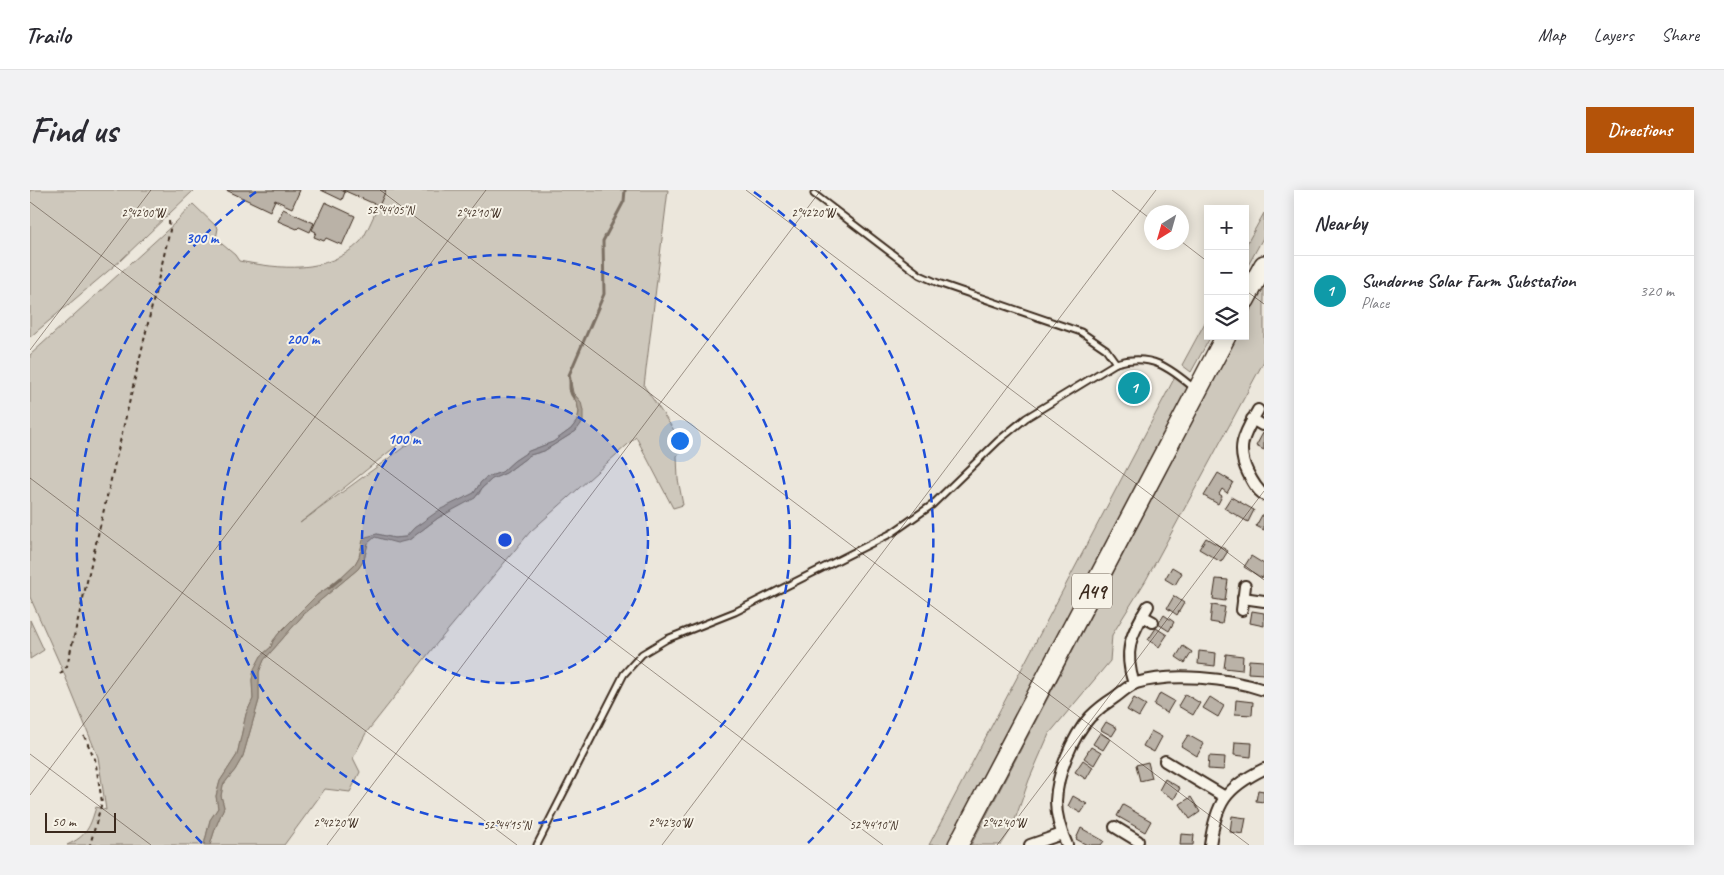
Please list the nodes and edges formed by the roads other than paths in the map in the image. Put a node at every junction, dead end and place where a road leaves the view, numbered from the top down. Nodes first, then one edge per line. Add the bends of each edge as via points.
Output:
1 (814, 194) dead end
2 (1264, 265) edge
3 (1248, 295) edge
4 (1224, 340) edge
5 (1116, 363) junction
6 (1197, 391) junction
7 (1258, 410) dead end
8 (1252, 420) junction
9 (1262, 425) dead end
10 (1264, 495) edge
11 (1245, 586) dead end
12 (1243, 598) junction
13 (1264, 601) edge
14 (1148, 606) dead end
15 (1242, 610) dead end
16 (1142, 616) junction
17 (1153, 622) dead end
18 (1134, 684) junction
19 (1264, 690) edge
20 (1165, 761) dead end
21 (1264, 769) edge
22 (1225, 796) junction
23 (1113, 824) dead end
24 (1062, 834) junction
25 (1128, 835) junction
26 (1138, 841) dead end
27 (537, 845) edge
28 (958, 845) edge
29 (1030, 845) edge
30 (1067, 845) edge
31 (1123, 845) edge
32 (1210, 845) edge

1 - 5 lane via 920,275 1082,332 1106,349
2 - 3 highway
4 - 6 highway, A49
5 - 6 lane via 1132,359 1151,360 1177,373
5 - 27 lane via 1026,418 932,505 892,533 744,608 667,639 642,654 624,674
6 - 28 highway, A49
7 - 8 street
8 - 9 street
8 - 10 street via 1244,434 1243,462 1254,485
11 - 12 street
12 - 13 street
12 - 15 street
14 - 16 street
16 - 17 street
16 - 18 street via 1129,648 1128,667
18 - 19 street via 1183,676
18 - 24 street via 1090,717 1068,754 1056,801
20 - 22 street via 1180,764
21 - 22 street
22 - 32 street via 1214,820
23 - 25 street
24 - 29 street
24 - 30 street
25 - 26 street
25 - 31 street

